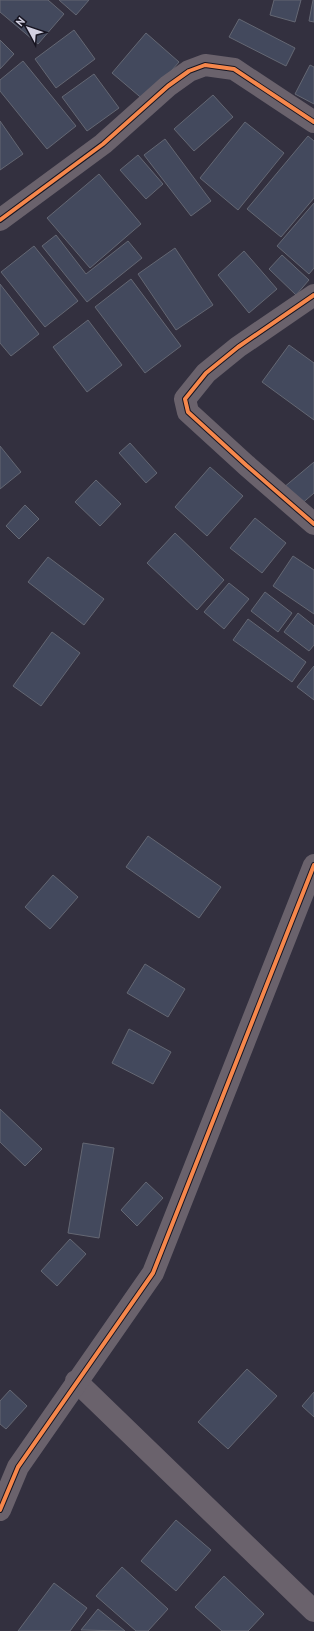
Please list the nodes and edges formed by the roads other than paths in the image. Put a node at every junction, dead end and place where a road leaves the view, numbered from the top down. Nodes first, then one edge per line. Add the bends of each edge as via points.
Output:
1 (314, 122) edge
2 (0, 220) edge
3 (314, 295) edge
4 (314, 524) edge
5 (314, 865) edge
6 (76, 1381) junction
7 (0, 1510) edge
8 (314, 1611) edge

1 - 2 street via 234,69 205,65 189,71 168,86 103,144
3 - 4 street via 238,347 206,373 185,399 188,412
5 - 6 street via 153,1273
6 - 7 street via 18,1467
6 - 8 street

